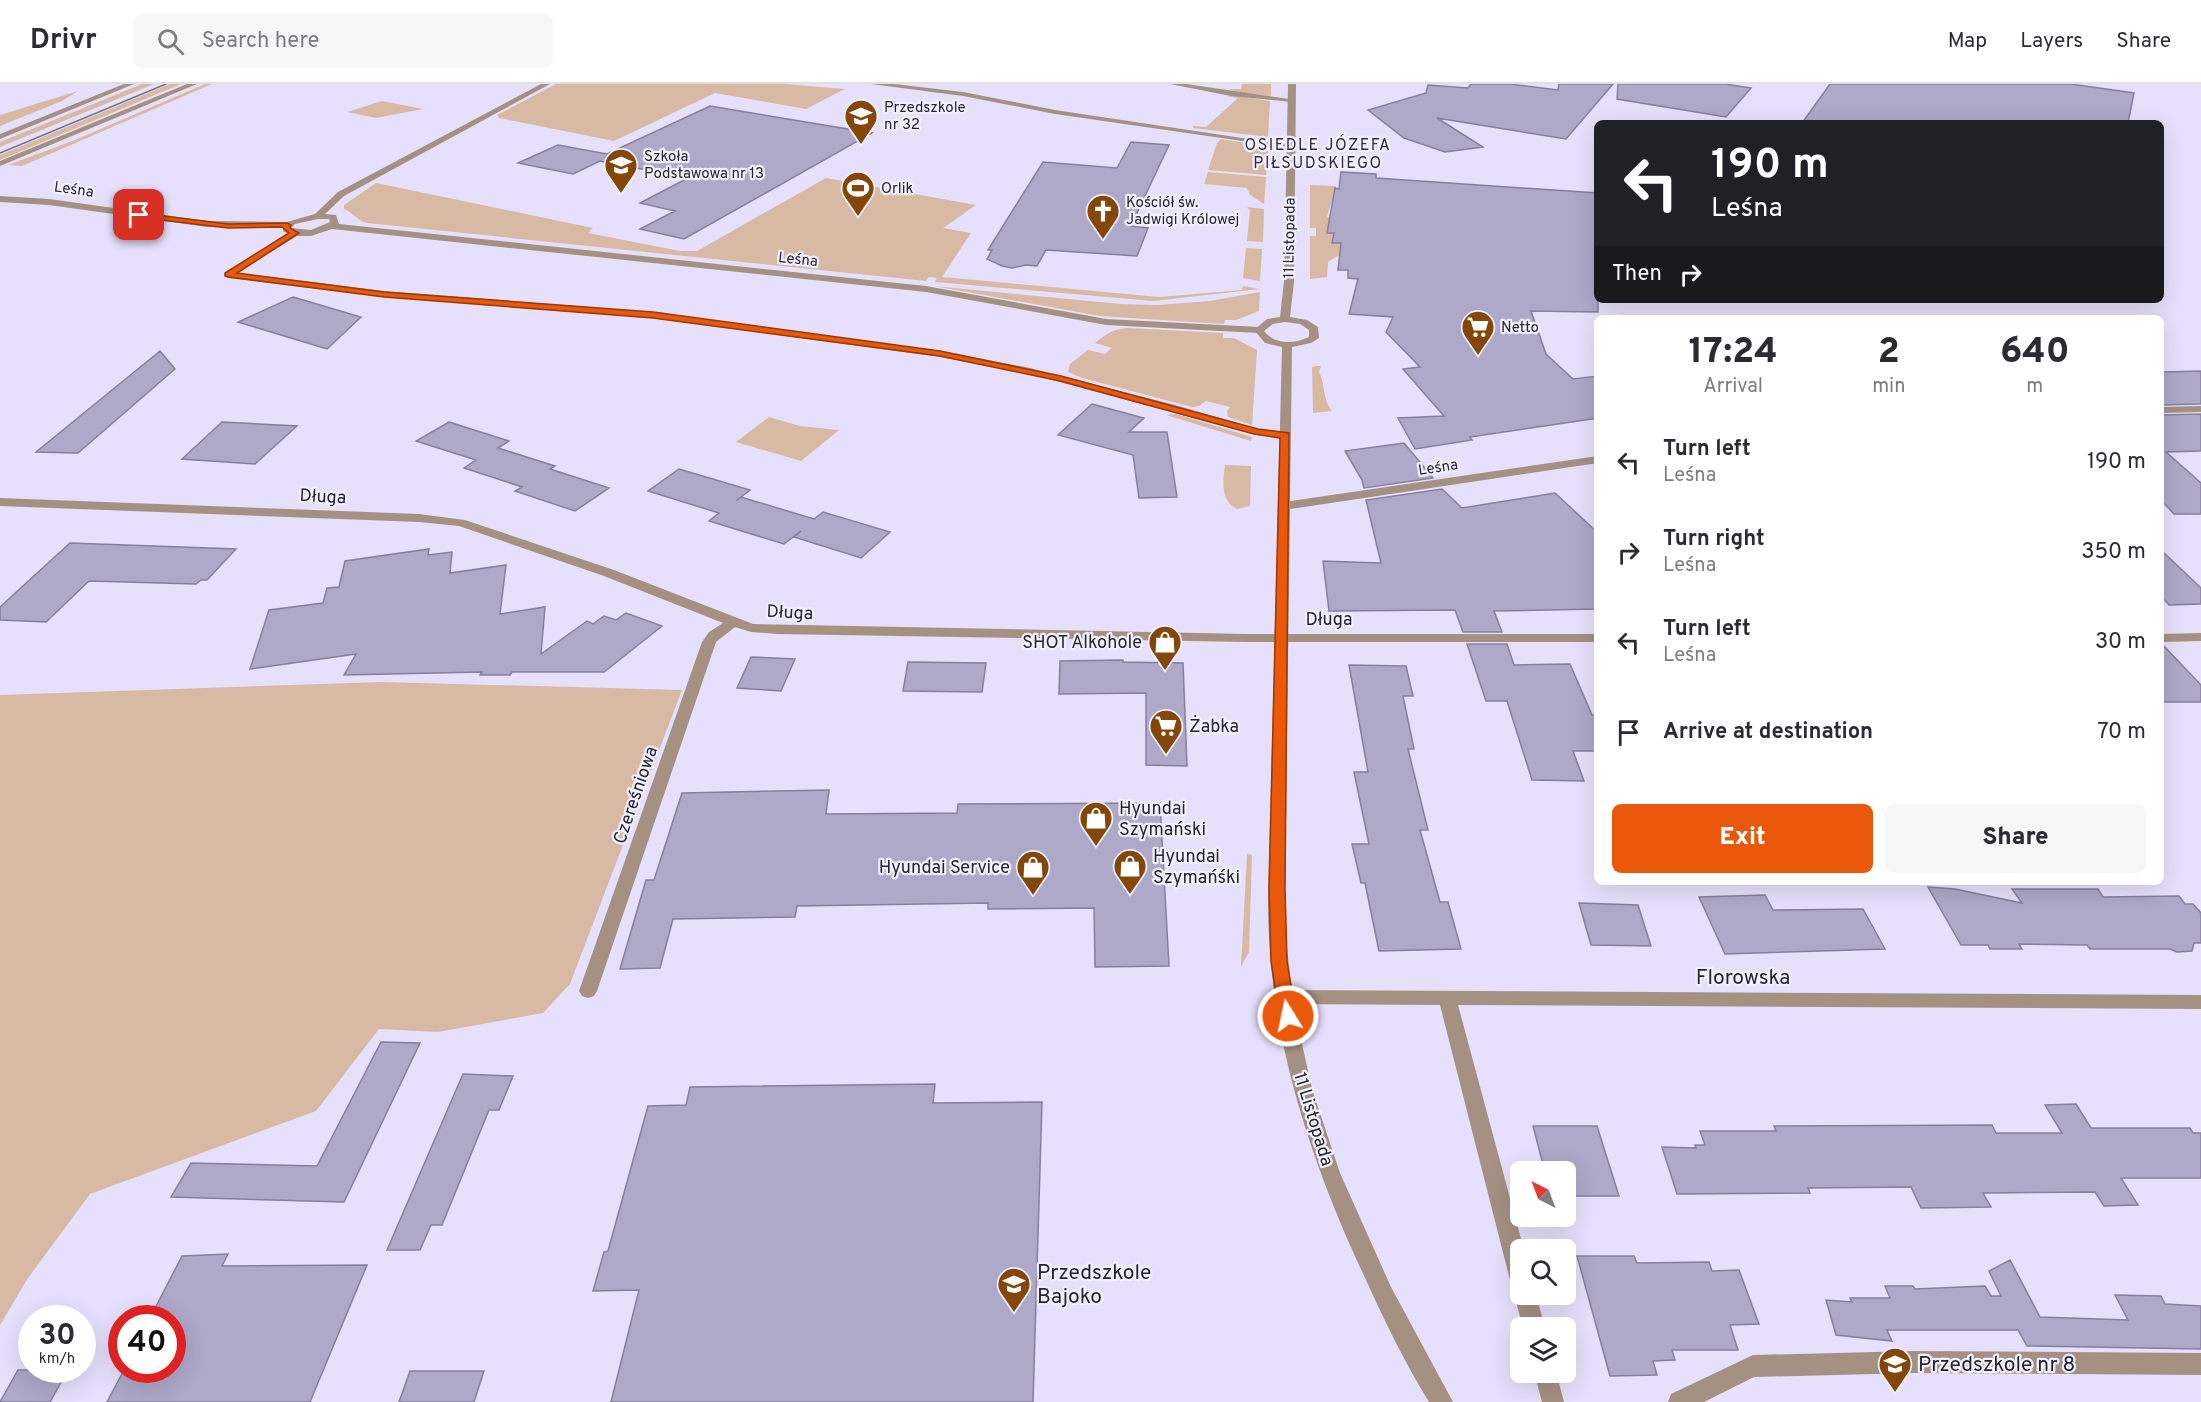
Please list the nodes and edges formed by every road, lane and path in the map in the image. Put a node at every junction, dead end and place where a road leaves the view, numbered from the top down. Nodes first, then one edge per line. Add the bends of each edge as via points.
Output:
1 (130, 84) edge
2 (193, 84) edge
3 (546, 84) edge
4 (875, 84) edge
5 (1174, 84) edge
6 (1292, 84) edge
7 (1292, 100) junction
8 (0, 137) edge
9 (1291, 146) junction
10 (0, 164) edge
11 (0, 198) edge
12 (318, 216) junction
13 (287, 225) junction
14 (332, 226) junction
15 (295, 233) junction
16 (1285, 319) junction
17 (1259, 330) junction
18 (1287, 345) junction
19 (2201, 409) edge
20 (2164, 410) edge
21 (1285, 435) junction
22 (1594, 460) edge
23 (0, 502) edge
24 (1284, 506) junction
25 (732, 622) junction
26 (1281, 637) junction
27 (1594, 638) edge
28 (2164, 638) edge
29 (2201, 638) edge
30 (588, 992) dead end
31 (1284, 997) junction
32 (1447, 999) junction
33 (2201, 1002) edge
34 (1510, 1239) edge
35 (2201, 1364) edge
36 (1548, 1383) edge
37 (1443, 1402) edge
38 (1553, 1402) edge
39 (1679, 1402) edge

1 - 8 street
2 - 10 street
3 - 12 street via 351,189
4 - 9 street via 963,94 1067,114
5 - 7 street
6 - 7 street, 11 Listopada
7 - 9 street, 11 Listopada
9 - 16 street, 11 Listopada
11 - 13 street, Leśna via 207,224
12 - 13 street, Leśna
12 - 14 street via 335,219
13 - 15 street via 286,229
14 - 15 street
14 - 17 street, Leśna via 926,289 1106,322
15 - 21 street via 228,275 384,294 653,315 928,352 1030,371 1257,432
16 - 17 street via 1270,321
16 - 18 street via 1310,325 1316,333 1307,342
17 - 18 street via 1264,338
18 - 21 street, 11 Listopada
19 - 20 street
21 - 24 street, 11 Listopada
22 - 24 street, Leśna
23 - 25 street, Długa via 444,521 476,527 566,558
24 - 26 street, 11 Listopada
25 - 26 street, Długa via 808,631
25 - 30 street, Czereśniowa via 709,642
26 - 27 street, Długa
26 - 31 street, 11 Listopada via 1277,916
28 - 29 street
31 - 32 street, Florowska
31 - 37 street, 11 Listopada via 1311,1116 1350,1225 1405,1338
32 - 33 street, Florowska
32 - 34 street
35 - 39 street via 1914,1362 1753,1366
36 - 38 street

